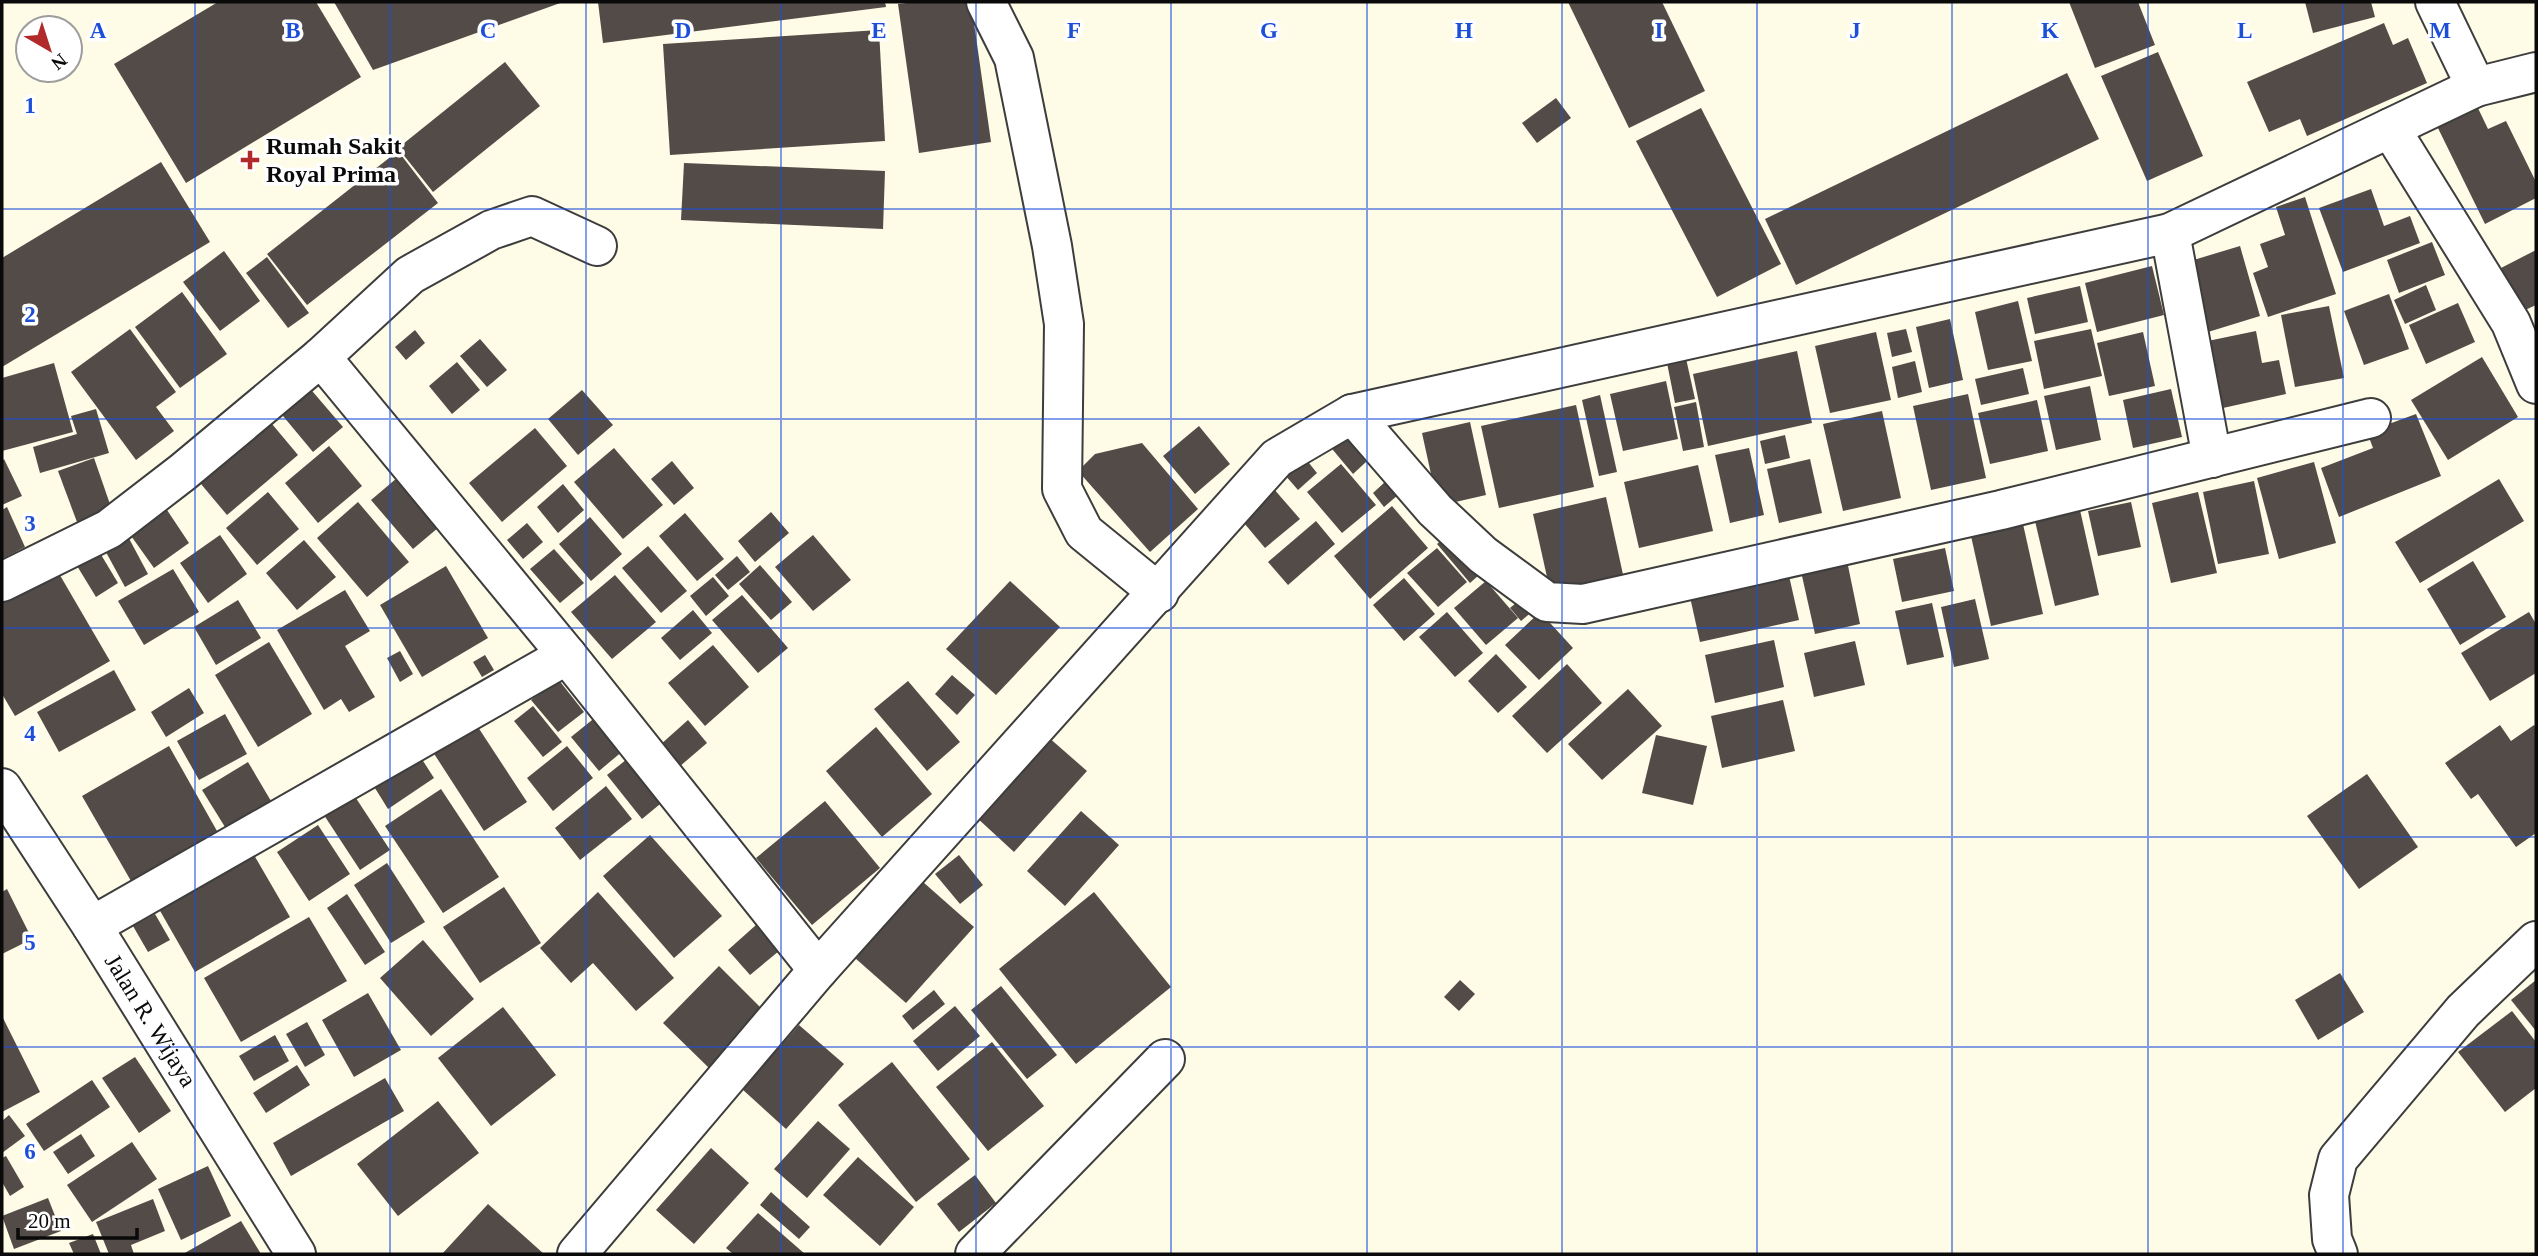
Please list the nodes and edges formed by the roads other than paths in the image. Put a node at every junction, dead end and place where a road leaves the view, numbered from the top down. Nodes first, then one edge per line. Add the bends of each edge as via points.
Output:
1 (986, 2) edge
2 (2435, 2) edge
3 (2536, 72) edge
4 (2476, 87) junction
5 (2390, 128) junction
6 (2170, 233) junction
7 (597, 246) dead end
8 (321, 357) junction
9 (2536, 384) edge
10 (1352, 414) junction
11 (2371, 418) dead end
12 (2212, 458) junction
13 (2, 582) edge
14 (1159, 593) junction
15 (567, 655) junction
16 (2, 788) edge
17 (92, 926) junction
18 (2536, 941) edge
19 (818, 970) junction
20 (1165, 1059) dead end
21 (296, 1254) edge
22 (577, 1254) edge
23 (975, 1254) edge
24 (2338, 1254) edge

1 - 14 street via 1014,58 1052,246 1064,324 1062,489 1084,533
2 - 4 street
3 - 4 street
4 - 5 street
5 - 6 street
5 - 9 street via 2511,323
6 - 10 street
6 - 12 street
7 - 8 street via 532,216 491,230 410,275
8 - 13 street via 109,528
8 - 15 street
10 - 12 street via 1435,510 1483,555 1547,602 1564,604 1678,583
10 - 14 street via 1277,458
11 - 12 street
14 - 19 street
15 - 17 street
15 - 19 street
16 - 17 street, Jalan R. Wijaya
17 - 21 street, Jalan R. Wijaya
18 - 24 street via 2463,1011 2338,1159 2329,1195 2332,1238
19 - 22 street
20 - 23 street

